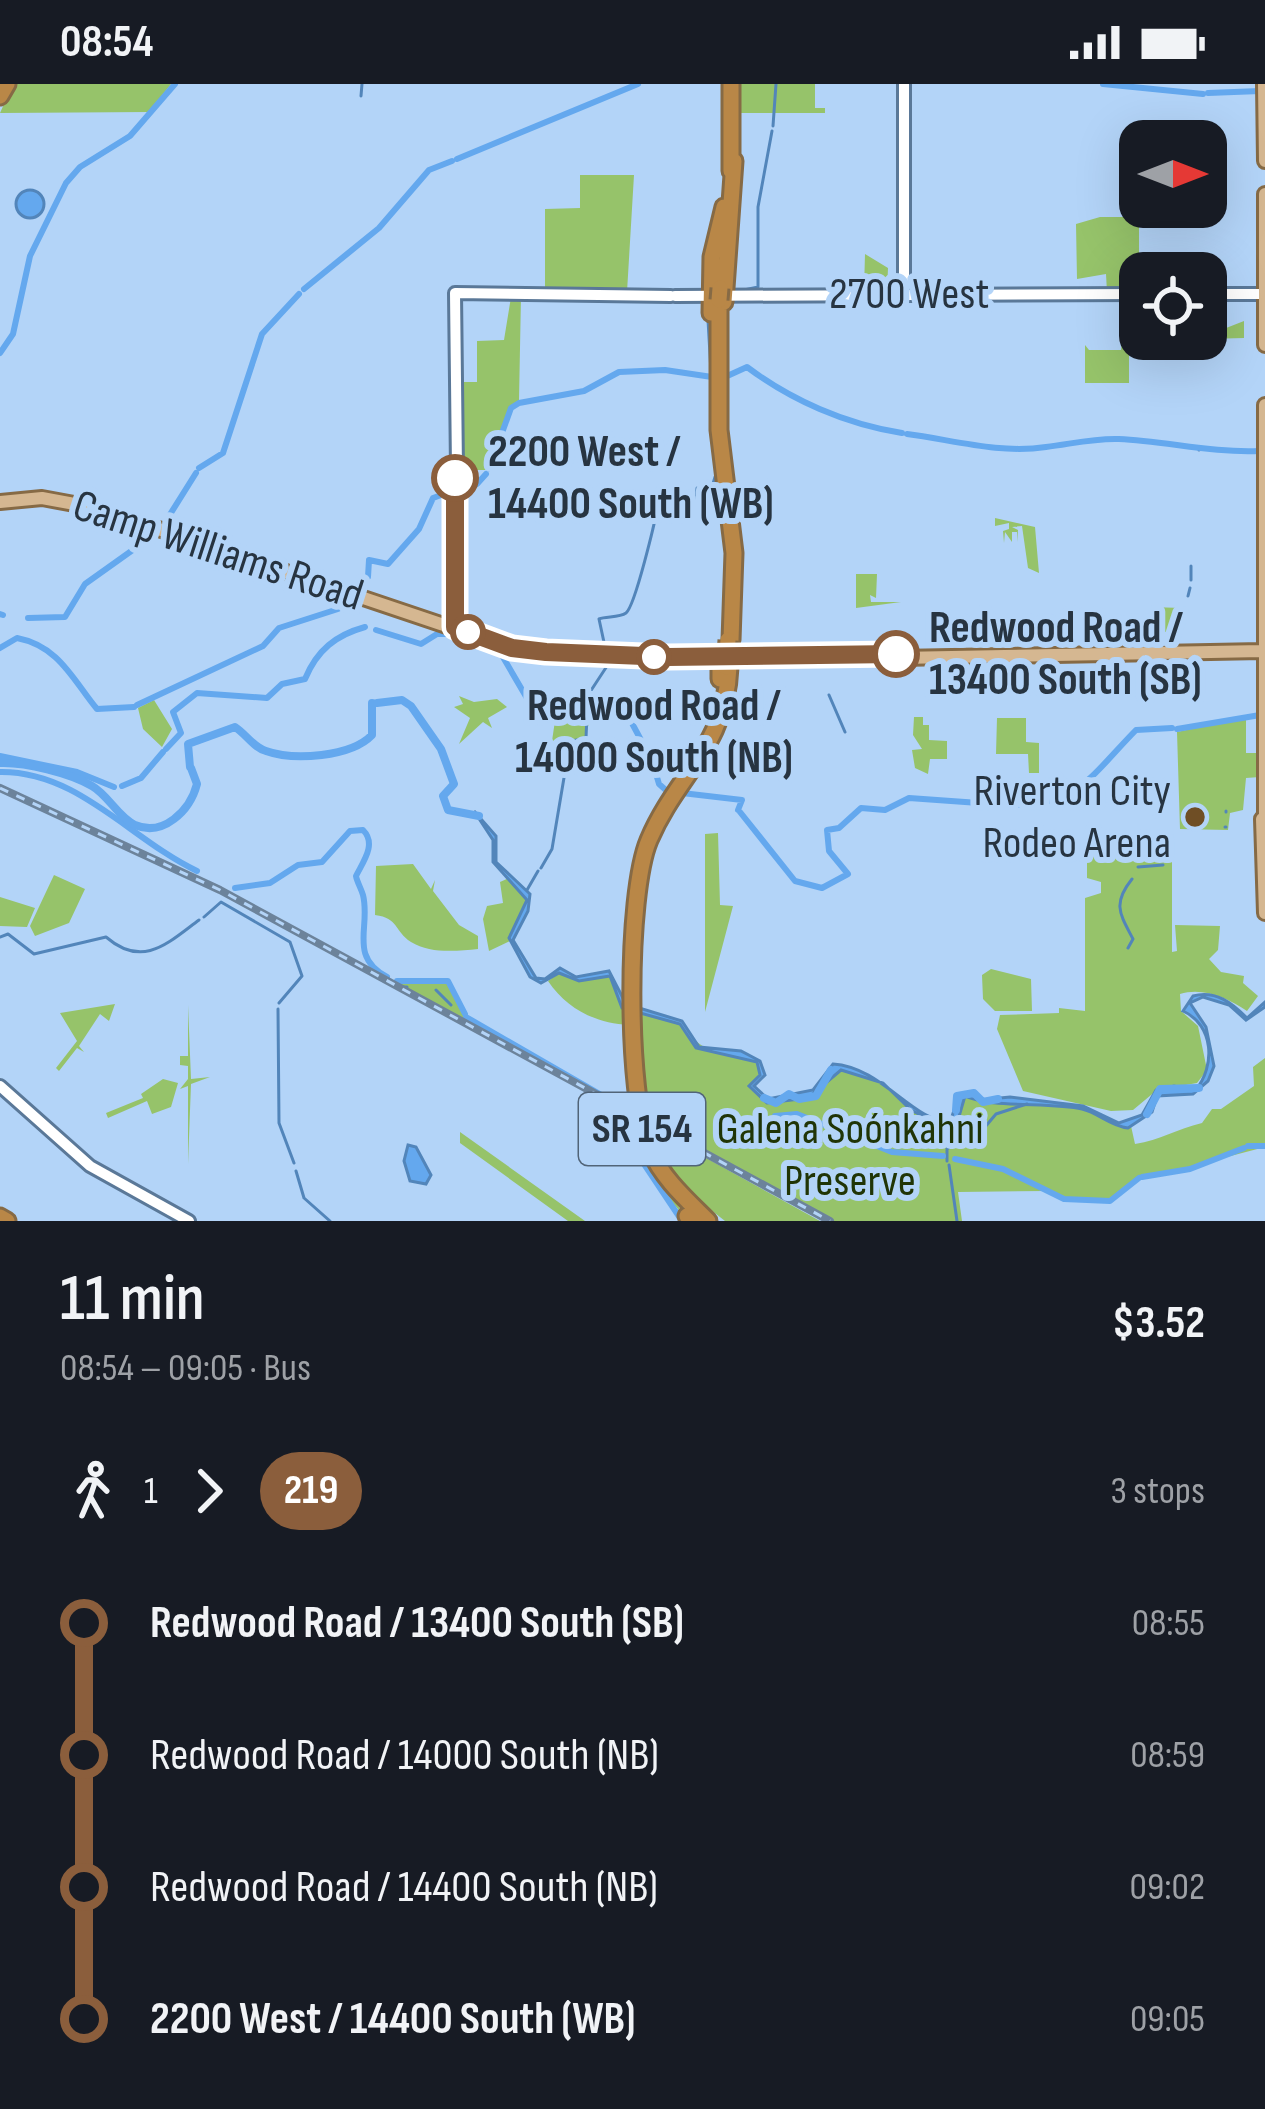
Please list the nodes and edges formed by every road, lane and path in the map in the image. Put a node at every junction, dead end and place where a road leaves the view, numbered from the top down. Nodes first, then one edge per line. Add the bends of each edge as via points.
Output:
1 (8, 84) edge
2 (732, 84) edge
3 (904, 84) edge
4 (1264, 84) edge
5 (0, 96) edge
6 (1265, 161) edge
7 (1265, 194) edge
8 (1264, 236) edge
9 (718, 294) junction
10 (904, 294) junction
11 (1119, 294) edge
12 (1227, 294) edge
13 (1264, 294) edge
14 (1265, 327) edge
15 (1265, 345) edge
16 (1265, 405) edge
17 (0, 502) edge
18 (1264, 586) edge
19 (455, 629) junction
20 (1264, 651) edge
21 (729, 653) junction
22 (1265, 706) edge
23 (1264, 808) edge
24 (1265, 822) edge
25 (651, 830) junction
26 (1265, 913) edge
27 (633, 993) junction
28 (633, 1014) junction
29 (0, 1086) edge
30 (698, 1218) edge
31 (188, 1221) edge
32 (722, 1221) edge

1 - 5 highway
2 - 9 highway, SR 154 via 733,165
3 - 10 main road
4 - 6 main road
7 - 8 main road
8 - 13 main road
9 - 10 main road, 2700 West
9 - 19 main road, 2700 West via 455,293
9 - 21 highway, SR 154
10 - 11 main road, 2700 West
12 - 13 main road
13 - 14 main road
14 - 15 main road
16 - 18 main road
17 - 19 main road, Camp Williams Road via 84,504
18 - 20 main road
19 - 21 main road, Camp Williams Road via 506,646
20 - 21 main road, Camp Williams Road
20 - 22 main road
21 - 25 highway, SR 154 via 718,715
21 - 25 highway, SR 154 via 720,723
22 - 23 main road
23 - 24 main road
23 - 26 main road
25 - 27 highway, SR 154 via 638,877
25 - 27 highway, SR 154 via 631,896
27 - 28 highway, SR 154
28 - 30 highway, SR 154 via 637,1103 648,1144
28 - 30 highway, SR 154 via 635,1120 655,1167
29 - 31 main road via 90,1166
30 - 32 highway

